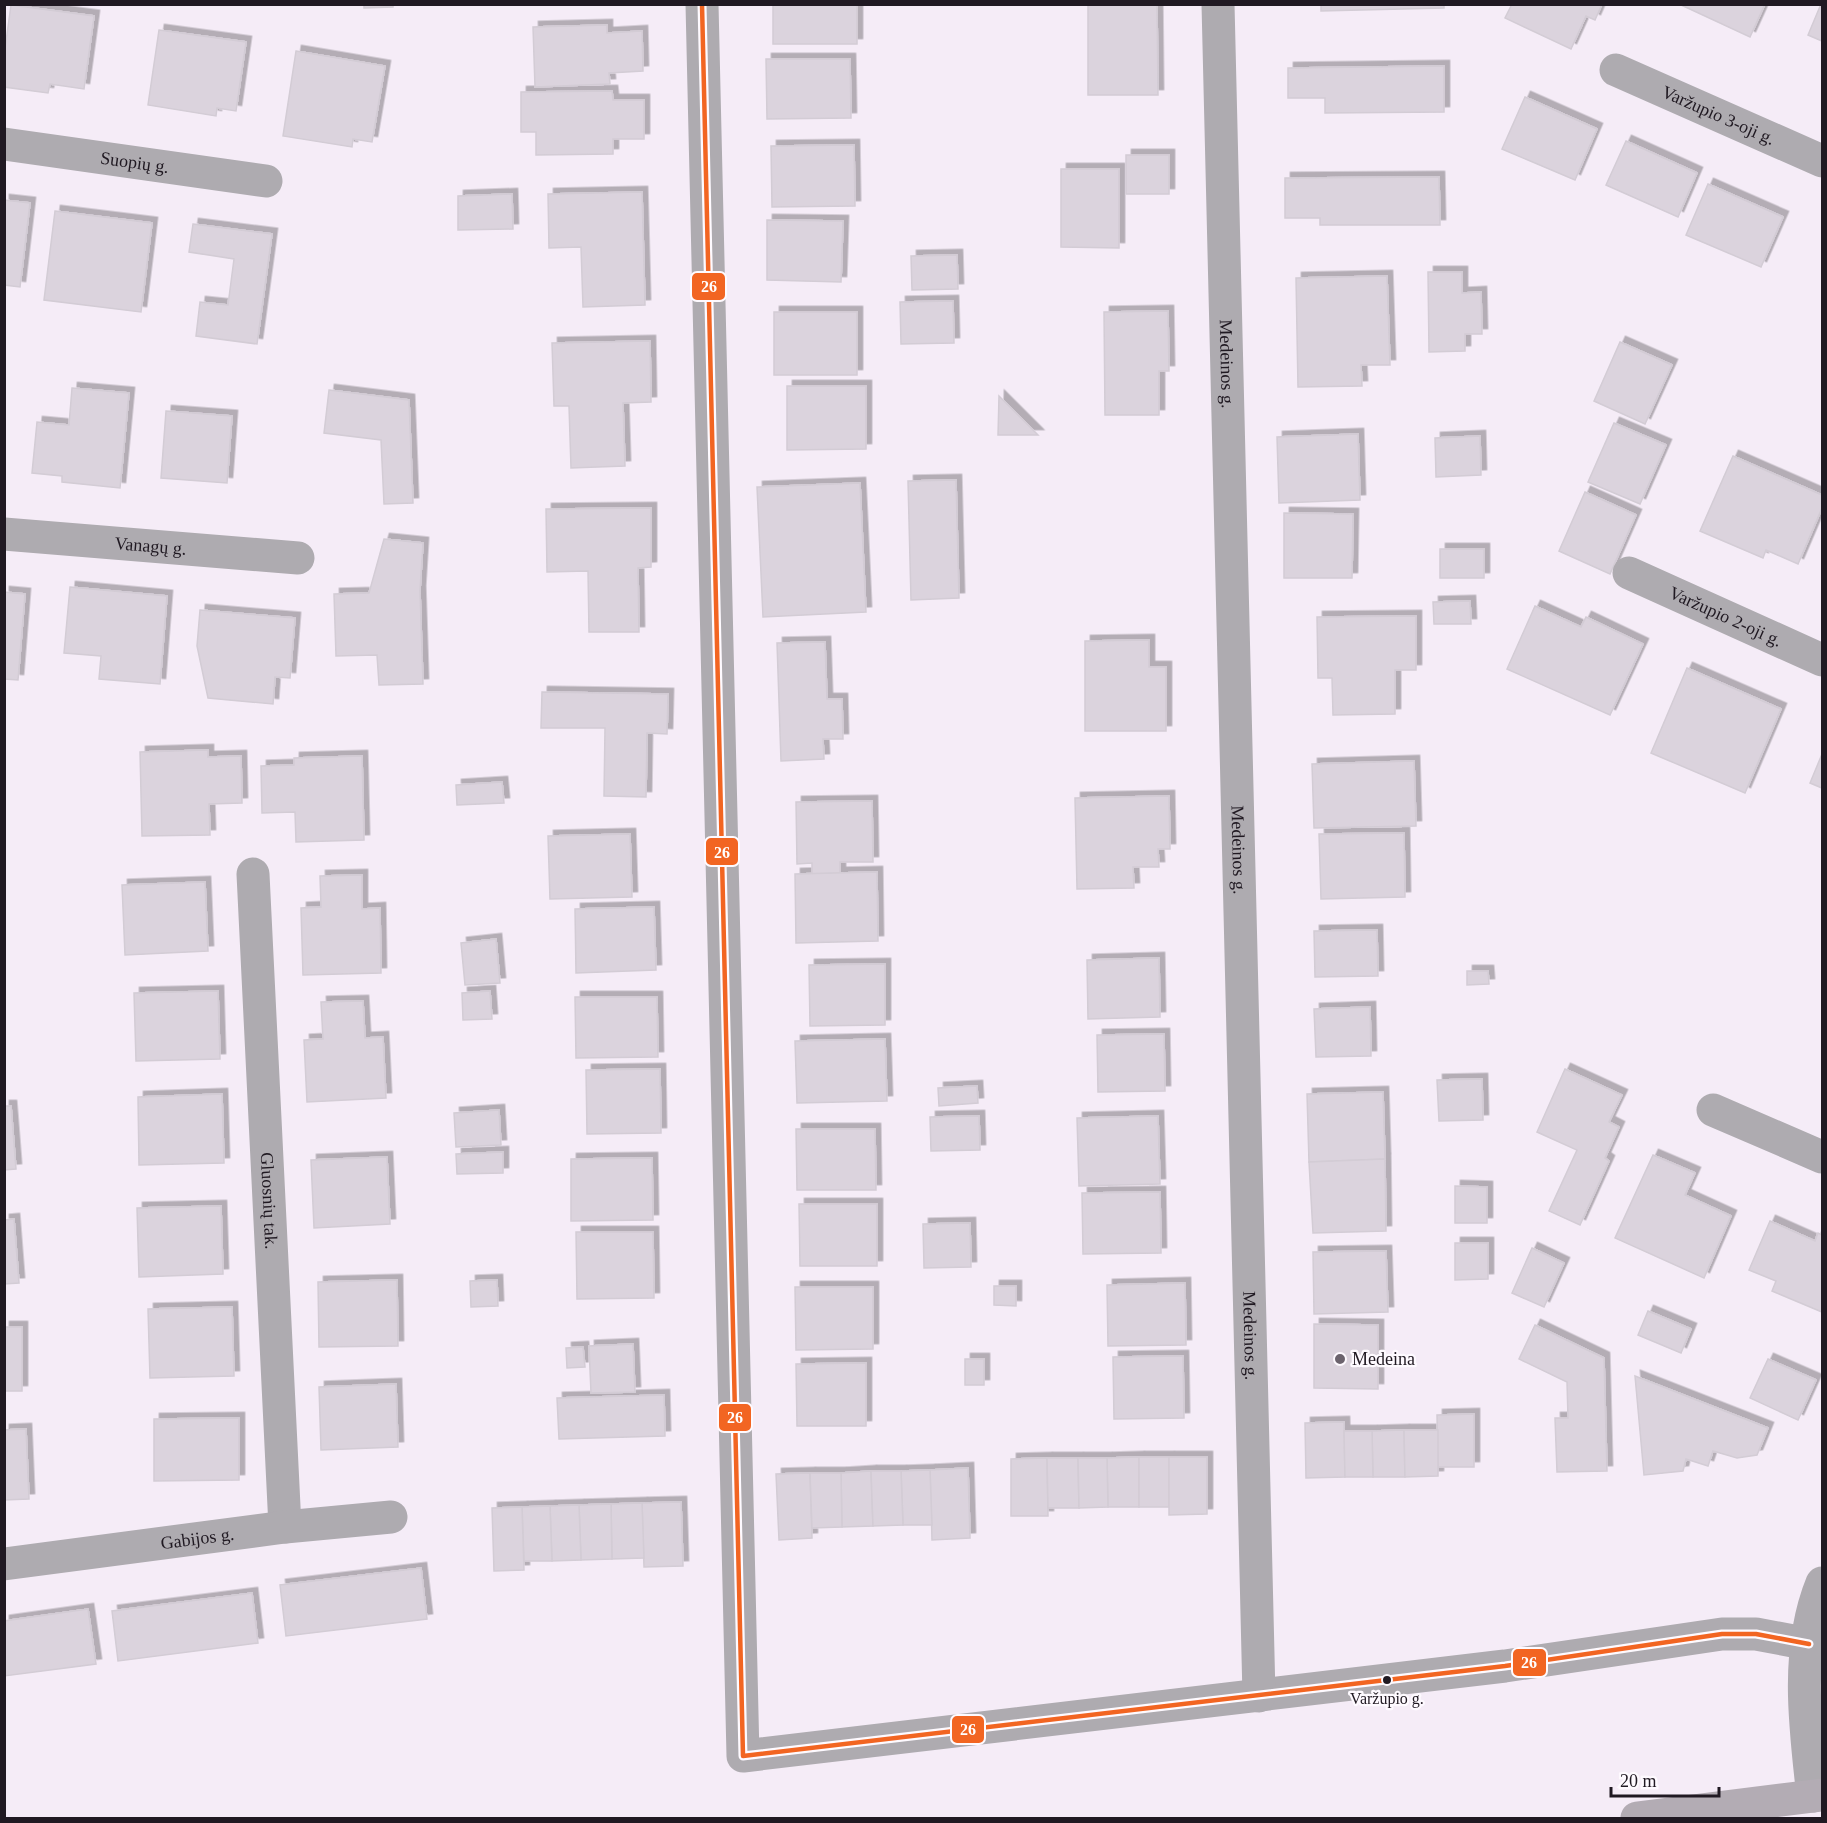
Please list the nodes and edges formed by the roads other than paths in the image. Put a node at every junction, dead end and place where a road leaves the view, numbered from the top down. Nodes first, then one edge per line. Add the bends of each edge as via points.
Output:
1 (702, 4) edge
2 (1218, 4) edge
3 (1616, 70) dead end
4 (4, 144) edge
5 (1822, 161) edge
6 (266, 181) dead end
7 (4, 534) edge
8 (298, 558) dead end
9 (1629, 573) dead end
10 (1822, 660) edge
11 (253, 874) dead end
12 (1713, 1110) dead end
13 (1822, 1157) edge
14 (391, 1517) dead end
15 (285, 1527) junction
16 (4, 1564) edge
17 (1822, 1583) edge
18 (1809, 1644) junction
19 (1259, 1696) junction
20 (1818, 1795) edge
21 (1636, 1818) edge

1 - 19 street via 743,1756
2 - 19 street, Medeinos g.
3 - 5 street, Varžupio 3-oji g.
4 - 6 street, Suopių g.
7 - 8 street, Vanagų g.
9 - 10 street, Varžupio 2-oji g.
11 - 15 street, Gluosnių tak.
12 - 13 street
14 - 15 street, Gabijos g.
15 - 16 street, Gabijos g.
17 - 18 street
18 - 19 street via 1756,1634 1722,1634
18 - 20 street via 1805,1708
20 - 21 main road

